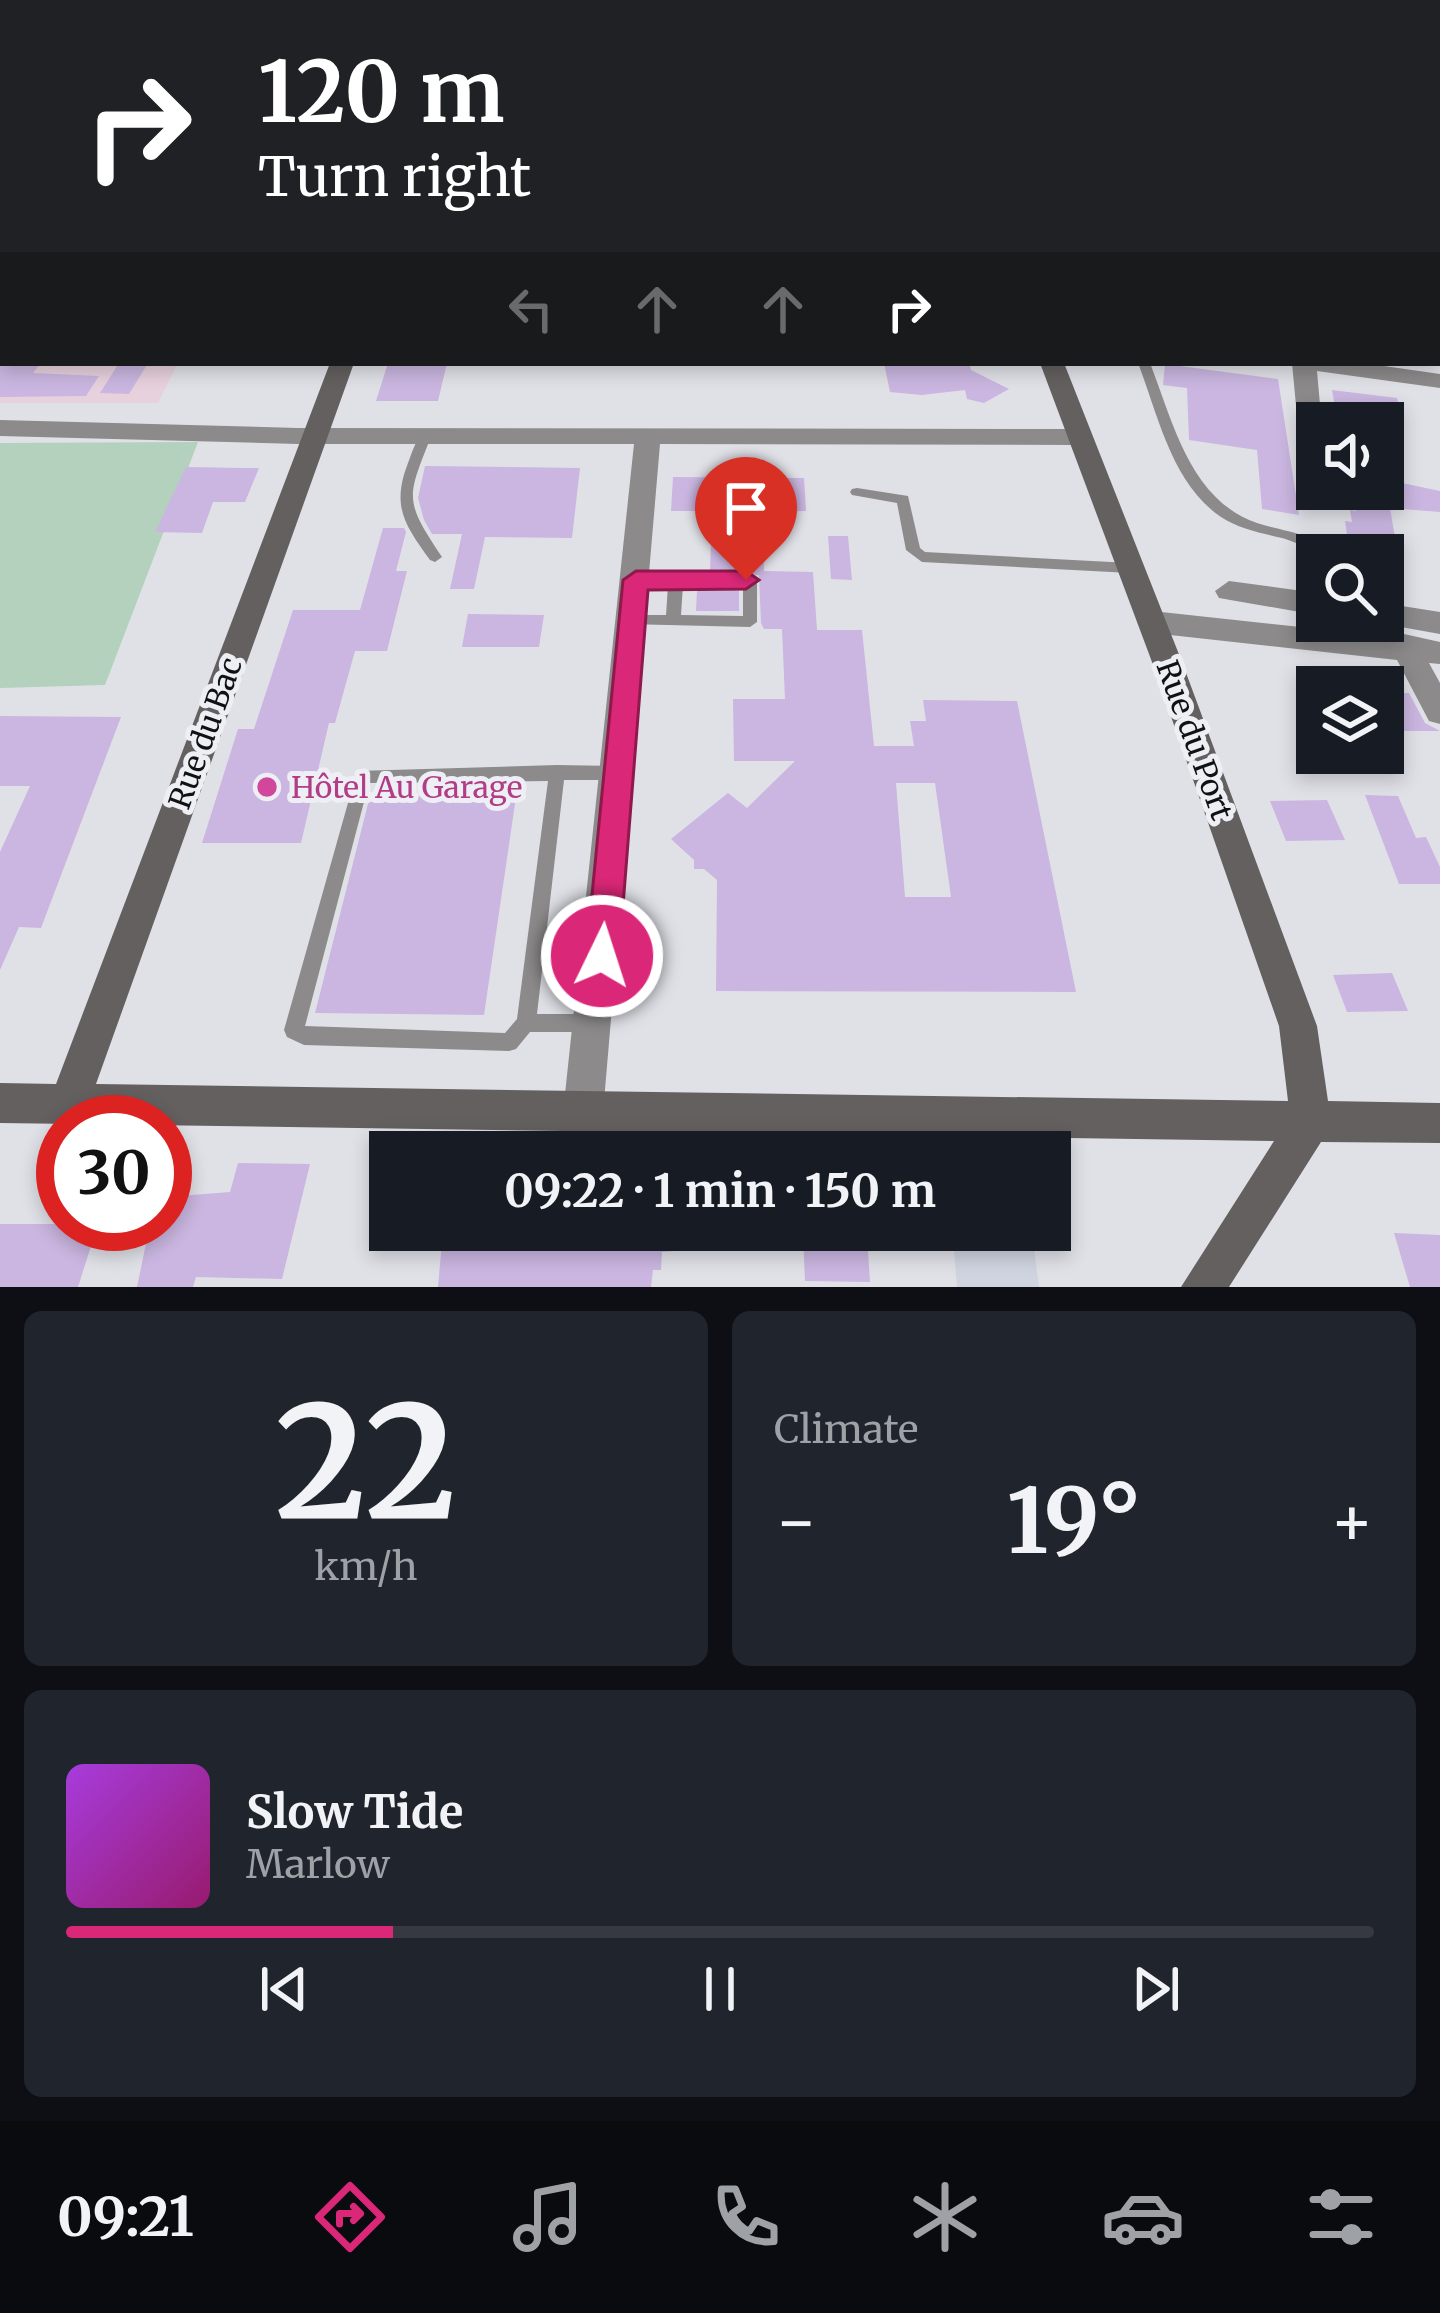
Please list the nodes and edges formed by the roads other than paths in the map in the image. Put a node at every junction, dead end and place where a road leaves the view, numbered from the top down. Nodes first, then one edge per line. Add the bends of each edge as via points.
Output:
1 (341, 366) edge
2 (1053, 366) edge
3 (1145, 366) edge
4 (1307, 366) edge
5 (1330, 366) edge
6 (1440, 380) edge
7 (1308, 402) edge
8 (0, 428) edge
9 (426, 434) junction
10 (318, 435) junction
11 (648, 435) junction
12 (1077, 437) junction
13 (857, 492) dead end
14 (1296, 537) edge
15 (435, 557) dead end
16 (1130, 568) junction
17 (636, 580) junction
18 (676, 581) junction
19 (1229, 591) dead end
20 (1296, 601) edge
21 (1404, 617) edge
22 (632, 620) junction
23 (673, 621) junction
24 (1153, 622) junction
25 (1440, 623) edge
26 (1404, 645) junction
27 (1440, 653) edge
28 (1440, 712) edge
29 (557, 772) junction
30 (616, 773) junction
31 (526, 1023) junction
32 (596, 1023) junction
33 (72, 1095) edge
34 (0, 1103) edge
35 (36, 1103) edge
36 (192, 1105) edge
37 (583, 1113) junction
38 (1309, 1124) junction
39 (1440, 1124) edge
40 (1203, 1287) edge

1 - 10 street, Rue du Bac
2 - 12 street, Rue du Port
3 - 14 lane via 1208,502 1250,526
4 - 7 street
5 - 6 street
8 - 10 street
9 - 10 street
9 - 11 street
9 - 15 lane via 403,503
10 - 33 street, Rue du Bac
11 - 12 street
11 - 17 street
12 - 16 street, Rue du Port
13 - 16 lane via 903,500 913,550 922,557
16 - 24 street, Rue du Port
17 - 18 lane
17 - 22 street
18 - 23 lane
18 - 23 lane via 754,585 746,624
19 - 20 street
21 - 25 street
22 - 23 lane
22 - 30 street
24 - 26 street
24 - 38 street, Rue du Port via 1298,1026
26 - 27 street
26 - 28 street
29 - 30 lane
29 - 31 lane
29 - 31 lane via 357,780 294,1030 509,1042
30 - 32 street
31 - 32 lane
32 - 37 street
34 - 35 street
36 - 37 street
37 - 38 street
38 - 39 street
38 - 40 street

